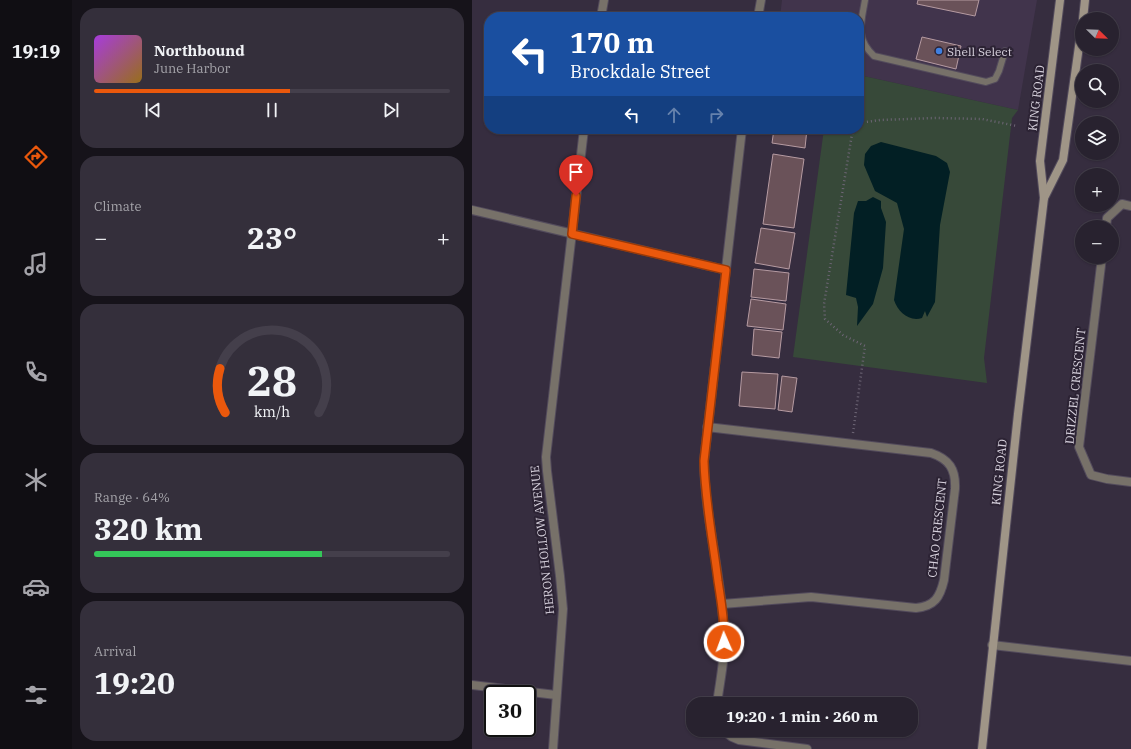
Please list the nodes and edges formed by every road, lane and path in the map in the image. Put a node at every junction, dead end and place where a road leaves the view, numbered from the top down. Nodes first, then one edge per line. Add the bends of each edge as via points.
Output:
1 (604, 0) edge
2 (761, 0) edge
3 (865, 0) edge
4 (1060, 0) edge
5 (1086, 0) edge
6 (602, 12) edge
7 (759, 12) edge
8 (863, 12) edge
9 (1084, 12) edge
10 (864, 43) edge
11 (1006, 51) dead end
12 (1078, 56) edge
13 (864, 122) edge
14 (1017, 126) dead end
15 (583, 134) edge
16 (741, 134) edge
17 (852, 134) edge
18 (1044, 198) junction
19 (1131, 206) edge
20 (472, 210) edge
21 (1107, 220) edge
22 (572, 234) junction
23 (1101, 264) edge
24 (726, 270) junction
25 (707, 427) junction
26 (853, 433) dead end
27 (1131, 482) edge
28 (722, 604) junction
29 (992, 645) junction
30 (1131, 661) edge
31 (472, 685) edge
32 (556, 695) junction
33 (718, 697) edge
34 (732, 737) edge
35 (553, 749) edge
36 (807, 749) edge
37 (982, 749) edge

1 - 6 street
2 - 7 street
3 - 8 lane
4 - 18 main road, KING ROAD via 1040,161
5 - 9 main road
10 - 11 lane via 874,56 986,82 995,79
12 - 18 main road, KING ROAD via 1063,160
13 - 14 path via 935,118 982,119
15 - 22 street, HERON HOLLOW AVENUE
16 - 24 street
17 - 26 path via 824,304 825,319 843,335 865,346
18 - 29 main road, KING ROAD
19 - 21 street via 1122,204
20 - 22 street
22 - 24 street
22 - 32 street, HERON HOLLOW AVENUE via 546,457 563,609
23 - 27 street, DRIZZEL CRESCENT via 1079,447 1092,475
24 - 25 street
25 - 28 street via 704,486
25 - 28 street, CHAO CRESCENT via 930,453 946,461 955,476 944,580 936,600 925,607 811,597
28 - 33 street via 725,632
29 - 30 street
29 - 37 main road, KING ROAD
31 - 32 street
32 - 35 street, HERON HOLLOW AVENUE
34 - 36 street

